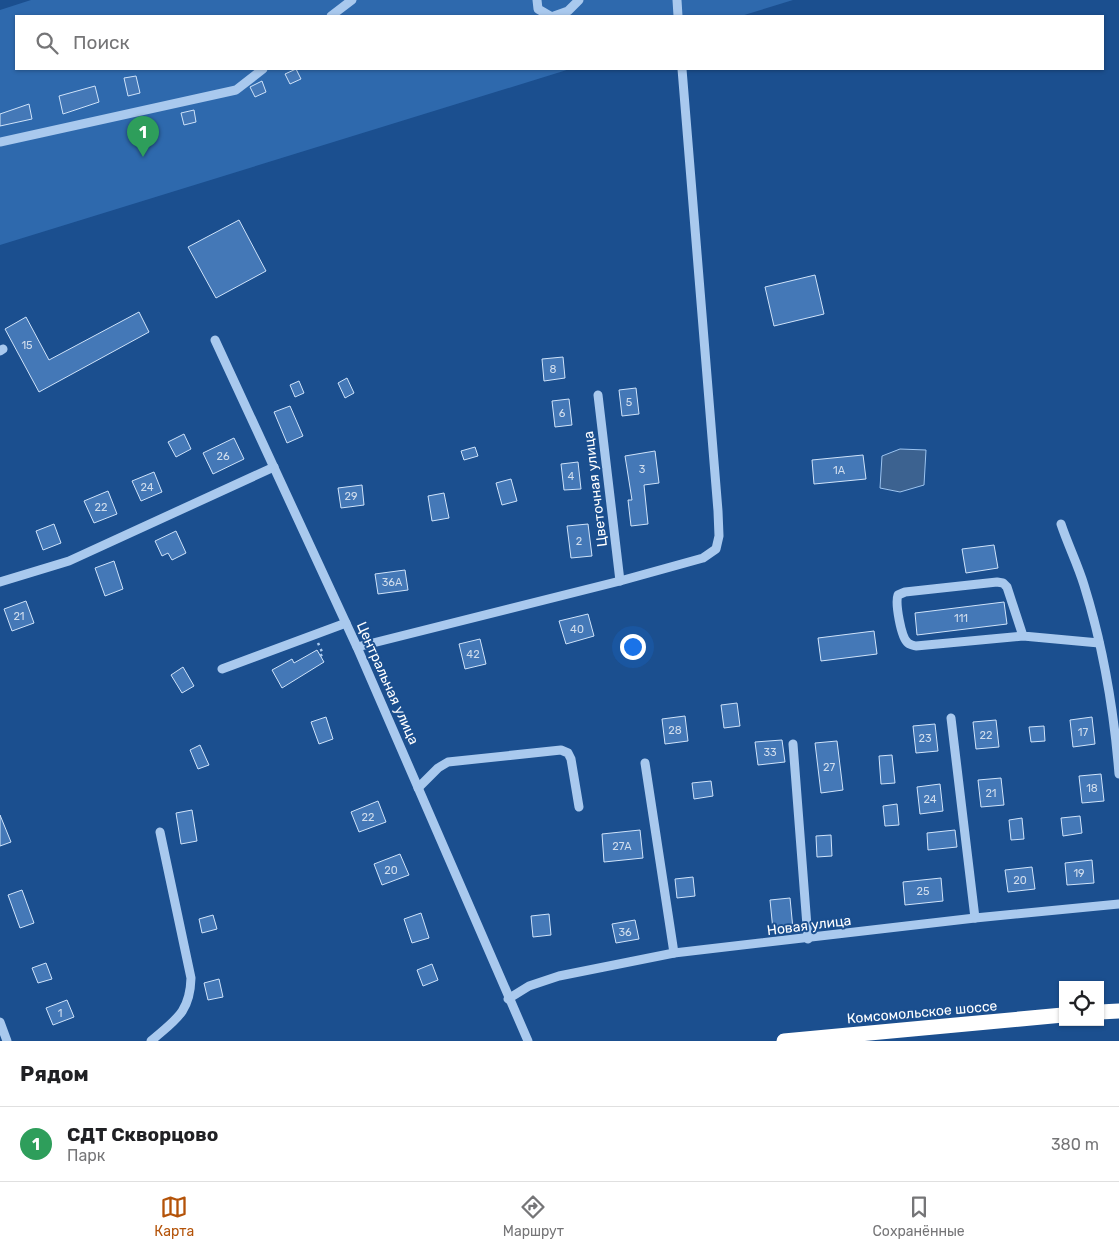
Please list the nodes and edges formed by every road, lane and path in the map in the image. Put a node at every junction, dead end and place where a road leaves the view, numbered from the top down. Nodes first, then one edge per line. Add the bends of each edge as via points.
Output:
1 (352, 0) edge
2 (536, 0) edge
3 (580, 0) edge
4 (677, 0) edge
5 (332, 15) edge
6 (550, 15) edge
7 (555, 15) edge
8 (678, 15) edge
9 (262, 70) edge
10 (682, 70) edge
11 (0, 142) edge
12 (215, 340) dead end
13 (598, 395) dead end
14 (274, 467) junction
15 (1061, 524) dead end
16 (620, 581) junction
17 (0, 582) edge
18 (346, 623) junction
19 (314, 635) junction
20 (1024, 636) junction
21 (1099, 643) junction
22 (357, 647) junction
23 (320, 656) dead end
24 (222, 669) dead end
25 (951, 718) dead end
26 (1117, 732) edge
27 (793, 744) dead end
28 (645, 763) dead end
29 (1119, 774) edge
30 (418, 788) junction
31 (579, 807) dead end
32 (160, 832) dead end
33 (1119, 904) edge
34 (975, 918) junction
35 (808, 939) junction
36 (674, 953) junction
37 (508, 999) junction
38 (1119, 1010) edge
39 (1104, 1012) edge
40 (1059, 1015) edge
41 (0, 1022) edge
42 (7, 1041) edge
43 (151, 1041) edge
44 (528, 1041) edge
45 (784, 1041) edge

1 - 5 street
2 - 6 street via 538,9
3 - 7 street
4 - 8 street
9 - 11 street via 236,90
10 - 16 street via 719,536 716,549 704,558
12 - 14 street, Центральная улица
13 - 16 street, Цветочная улица
14 - 17 street via 69,561
14 - 18 street, Центральная улица
15 - 21 street via 1084,584
16 - 22 street
18 - 19 street
18 - 22 street, Центральная улица
19 - 23 path via 324,654
19 - 24 street
20 - 20 street via 916,646 908,644 896,601 898,595 905,592 1003,583
20 - 21 street
21 - 26 street
22 - 30 street, Центральная улица
25 - 34 street
26 - 29 street
27 - 35 street
28 - 36 street
30 - 31 street via 448,762 561,750 571,759
30 - 37 street, Центральная улица
32 - 43 street via 190,978 190,995 188,1004 176,1019
33 - 34 street, Новая улица
34 - 35 street, Новая улица
35 - 36 street, Новая улица
36 - 37 street, Новая улица via 559,976 529,986
37 - 44 street, Центральная улица
38 - 39 highway
40 - 45 highway, Комсомольское шоссе
41 - 42 street

